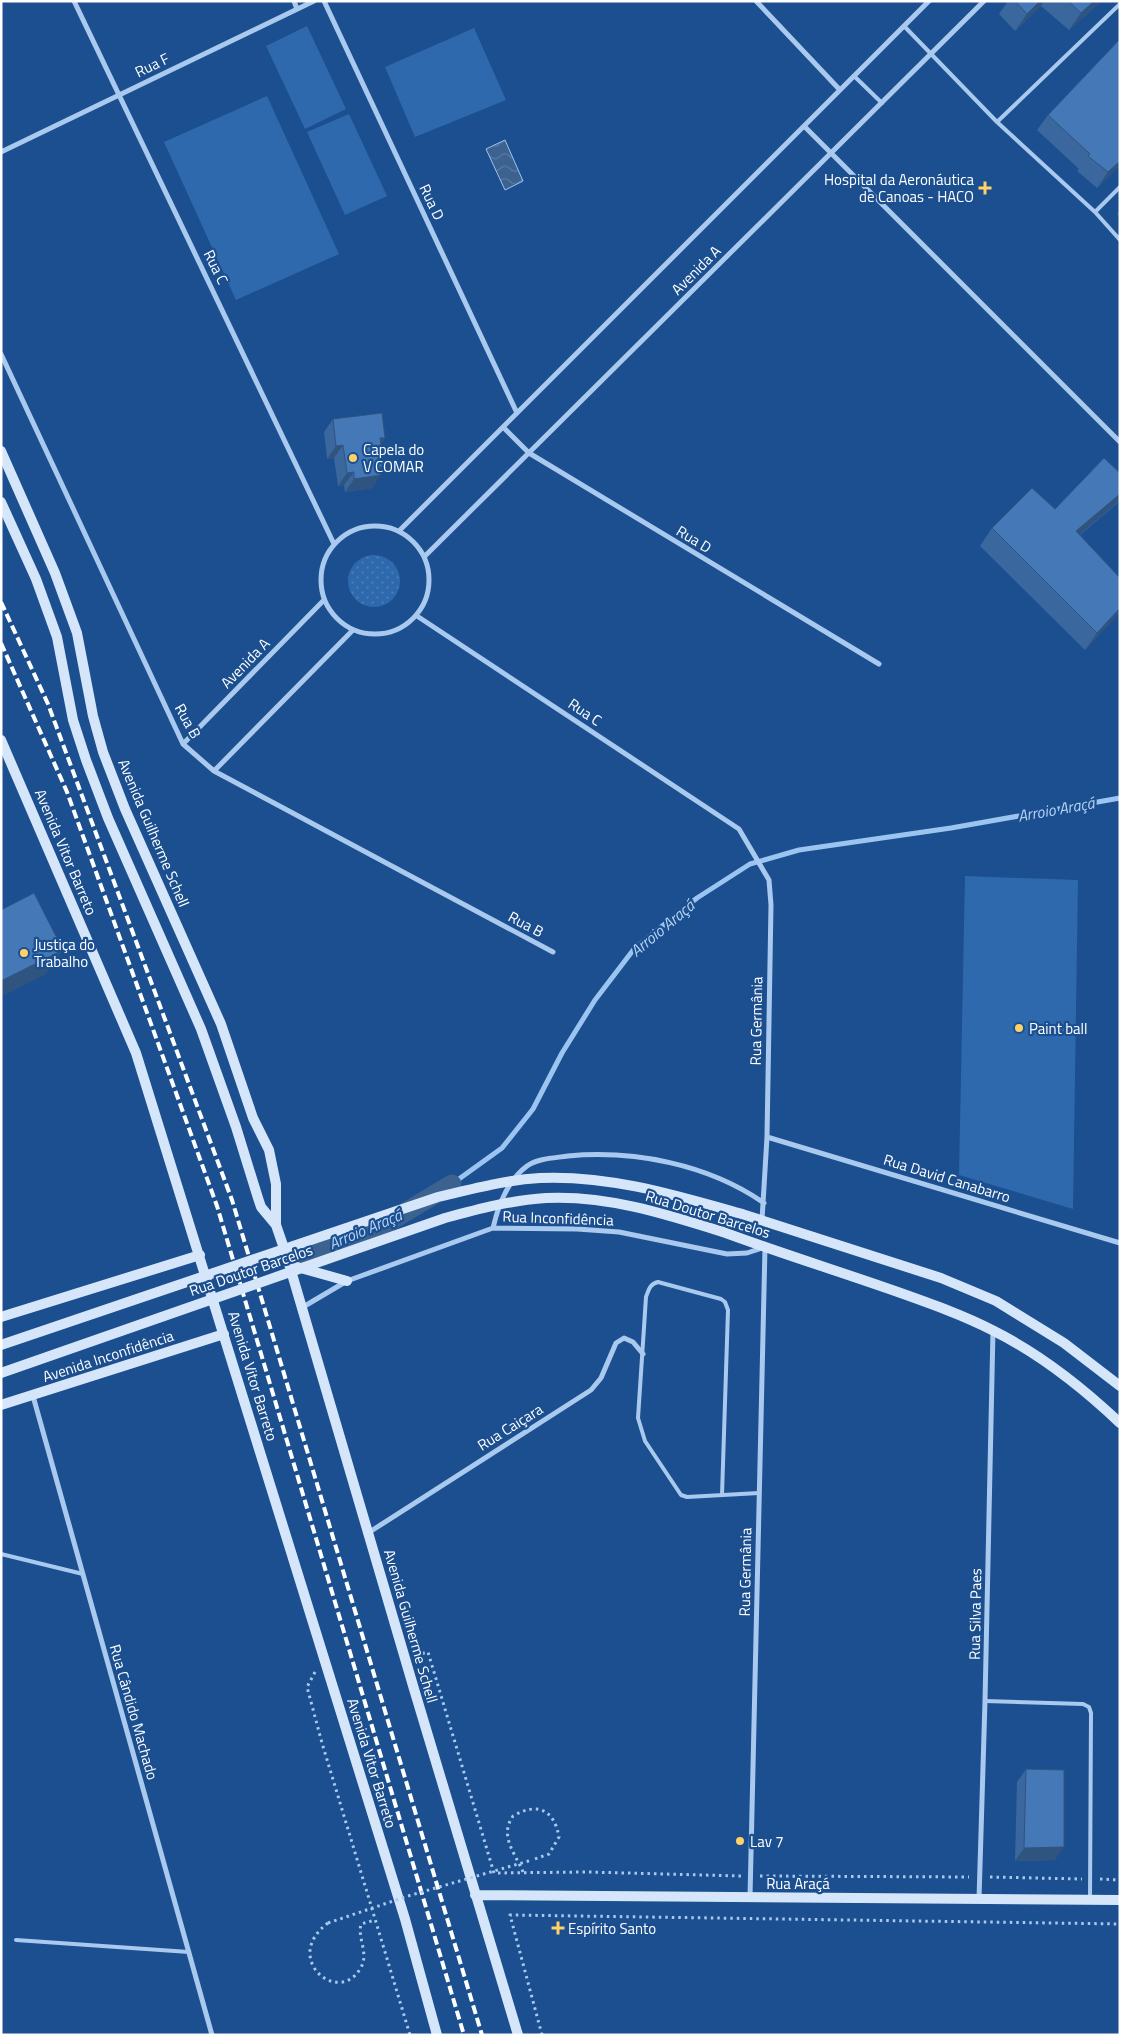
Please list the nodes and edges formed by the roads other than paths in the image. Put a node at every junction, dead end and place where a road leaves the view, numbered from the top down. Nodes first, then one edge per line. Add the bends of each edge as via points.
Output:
1 (74, 1) edge
2 (294, 1) edge
3 (314, 1) edge
4 (324, 1) edge
5 (756, 1) edge
6 (929, 1) edge
7 (984, 1) edge
8 (1120, 4) edge
9 (297, 9) junction
10 (904, 26) junction
11 (930, 54) junction
12 (854, 76) junction
13 (840, 90) junction
14 (119, 95) junction
15 (882, 103) junction
16 (997, 122) junction
17 (804, 126) junction
18 (1, 152) edge
19 (831, 153) junction
20 (1120, 187) edge
21 (1095, 212) junction
22 (1120, 240) edge
23 (1, 354) edge
24 (517, 413) junction
25 (503, 427) junction
26 (1120, 442) edge
27 (1, 452) edge
28 (528, 453) junction
29 (1, 502) edge
30 (399, 531) junction
31 (334, 544) junction
32 (425, 556) junction
33 (324, 600) junction
34 (417, 616) junction
35 (352, 631) junction
36 (879, 664) dead end
37 (1, 740) edge
38 (183, 744) junction
39 (214, 771) junction
40 (739, 829) joint
41 (553, 952) dead end
42 (767, 1137) junction
43 (764, 1202) junction
44 (762, 1221) junction
45 (276, 1225) junction
46 (493, 1228) junction
47 (1120, 1243) edge
48 (765, 1247) junction
49 (200, 1255) junction
50 (290, 1265) junction
51 (347, 1281) junction
52 (303, 1307) junction
53 (1, 1317) edge
54 (994, 1330) junction
55 (224, 1334) junction
56 (1, 1345) edge
57 (643, 1354) junction
58 (1, 1373) edge
59 (1120, 1386) edge
60 (33, 1396) junction
61 (1, 1405) edge
62 (1120, 1423) edge
63 (759, 1493) junction
64 (722, 1495) junction
65 (368, 1533) junction
66 (1, 1554) edge
67 (83, 1574) junction
68 (985, 1701) junction
69 (475, 1895) junction
70 (750, 1897) junction
71 (979, 1899) junction
72 (1090, 1900) junction
73 (1120, 1900) edge
74 (16, 1940) dead end
75 (189, 1952) junction
76 (212, 2035) edge
77 (437, 2035) edge
78 (518, 2035) edge

1 - 14 street, Rua C
2 - 9 street
3 - 9 street, Rua F
4 - 24 street, Rua D
5 - 13 street
6 - 10 street, Avenida A
7 - 11 street, Avenida A
8 - 16 lane
9 - 14 street, Rua F
10 - 11 lane
10 - 12 street, Avenida A
11 - 15 street, Avenida A
11 - 16 lane
12 - 13 street, Avenida A
12 - 15 lane
13 - 17 street, Avenida A
14 - 18 street, Rua F
14 - 31 street, Rua C
15 - 19 street, Avenida A
16 - 21 lane
17 - 19 street
17 - 24 street, Avenida A
19 - 26 street
19 - 28 street, Avenida A
20 - 21 lane
21 - 22 lane
23 - 38 street, Rua B
24 - 25 street, Avenida A
25 - 28 street, Rua D
25 - 30 street, Avenida A
27 - 45 main road, Avenida Guilherme Schell via 55,574 77,633 103,752 125,809 221,1024 253,1118 274,1167 278,1202
28 - 32 street, Avenida A
28 - 36 street, Rua D
29 - 45 main road, Avenida Guilherme Schell via 57,637 73,720 108,818 201,1030 261,1207
30 - 31 street via 382,526 364,527 348,533
30 - 32 street via 414,541
31 - 33 street via 321,571
32 - 34 street via 430,571 430,587
33 - 35 street via 334,615
33 - 38 street, Avenida A
34 - 35 street via 392,632 377,635
34 - 40 street, Rua C
35 - 39 street
37 - 49 main road, Avenida Vitor Barreto via 136,1053
38 - 39 street, Rua B
39 - 41 street, Rua B
40 - 42 street, Rua Germânia via 769,880
42 - 43 street, Rua Germânia
42 - 47 street, Rua David Canabarro
43 - 44 street, Rua Germânia
43 - 46 street via 732,1183 703,1172 620,1154 584,1155 547,1159 528,1166 510,1184
44 - 56 main road, Rua Doutor Barcelos, bridge via 632,1184 540,1178 492,1184 438,1197
44 - 59 main road, Rua Doutor Barcelos via 941,1278 996,1301 1064,1343
45 - 50 main road, Avenida Guilherme Schell
46 - 48 street, Rua Inconfidência via 618,1232 727,1254 747,1253
46 - 51 street, Rua Inconfidência
48 - 54 main road, Rua Doutor Barcelos via 937,1306
48 - 58 main road, Rua Doutor Barcelos, bridge via 668,1215 620,1204 547,1198 495,1204 445,1218
48 - 63 street, Rua Germânia
49 - 53 main road
49 - 55 main road, Avenida Vitor Barreto
50 - 51 main road
50 - 52 main road, Avenida Guilherme Schell
51 - 52 street, Rua Inconfidência
52 - 65 main road, Avenida Guilherme Schell
54 - 62 main road, Rua Doutor Barcelos via 1058,1371
54 - 68 street, Rua Silva Paes
55 - 60 main road, Avenida Inconfidência
55 - 77 main road, Avenida Vitor Barreto via 405,1919
57 - 64 lane via 638,1418 644,1441 681,1495
57 - 64 lane via 646,1296 653,1284 658,1282 725,1302 728,1310
57 - 65 street, Rua Caiçara via 633,1342 624,1338 616,1343 592,1390
60 - 61 main road, Avenida Inconfidência
60 - 67 street, Rua Cândido Machado
63 - 64 lane
63 - 70 street, Rua Germânia
65 - 69 main road, Avenida Guilherme Schell
66 - 67 lane
67 - 75 street, Rua Cândido Machado
68 - 71 street, Rua Silva Paes
68 - 72 lane via 1083,1704 1089,1707
69 - 70 main road, Rua Araçá
69 - 78 main road, Avenida Guilherme Schell
70 - 71 main road, Rua Araçá
71 - 72 main road, Rua Araçá
72 - 73 main road, Rua Araçá
74 - 75 lane
75 - 76 street, Rua Cândido Machado

